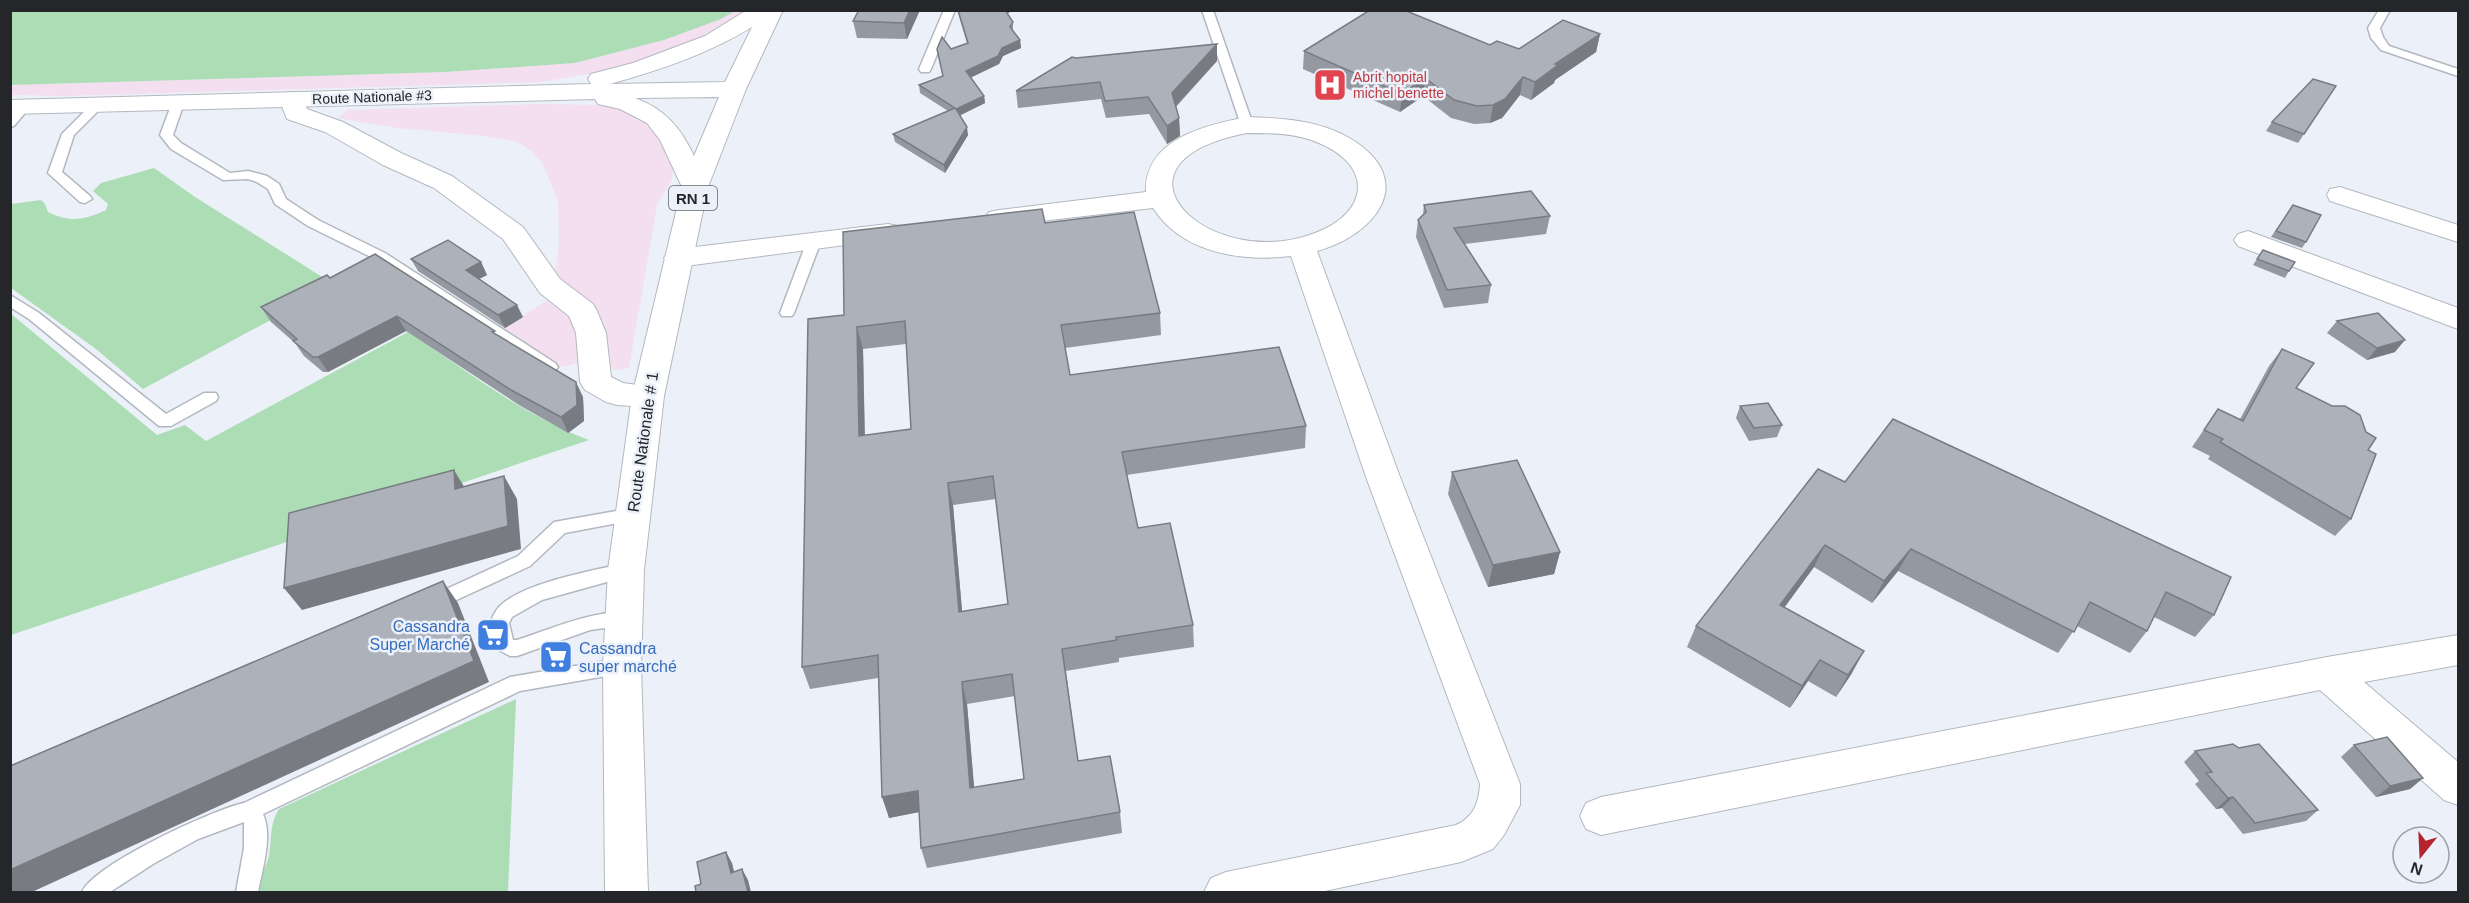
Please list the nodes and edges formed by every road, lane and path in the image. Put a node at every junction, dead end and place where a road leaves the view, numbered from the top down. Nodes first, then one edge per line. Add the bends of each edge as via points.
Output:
1 (765, 10) edge
2 (772, 10) edge
3 (950, 10) edge
4 (1207, 10) edge
5 (2385, 10) edge
6 (925, 69) dead end
7 (2458, 73) edge
8 (734, 89) junction
9 (555, 92) junction
10 (291, 99) junction
11 (178, 103) junction
12 (98, 105) junction
13 (15, 112) edge
14 (1247, 125) junction
15 (695, 187) junction
16 (2340, 195) dead end
17 (85, 199) dead end
18 (1160, 199) junction
19 (975, 221) edge
20 (917, 228) edge
21 (2458, 234) edge
22 (2248, 240) dead end
23 (814, 241) junction
24 (1302, 247) junction
25 (678, 258) junction
26 (10, 300) edge
27 (787, 313) dead end
28 (2458, 320) edge
29 (550, 367) edge
30 (648, 396) junction
31 (210, 398) dead end
32 (633, 514) junction
33 (626, 570) junction
34 (414, 612) edge
35 (626, 619) junction
36 (2458, 650) edge
37 (622, 666) junction
38 (2327, 673) junction
39 (2458, 787) edge
40 (248, 812) junction
41 (1601, 816) dead end
42 (621, 889) edge
43 (93, 892) edge
44 (246, 892) edge
45 (1226, 892) edge

1 - 9 street via 713,41 675,56
2 - 8 street, Route Nationale # 1 / RN 1
3 - 6 lane
4 - 14 lane
5 - 7 lane via 2374,28 2385,48
8 - 9 street, Route Nationale #3
8 - 15 street, Route Nationale # 1 / RN 1
9 - 10 street, Route Nationale #3
9 - 15 street via 610,99 648,111 669,130
10 - 11 street, Route Nationale #3
10 - 30 street via 296,114 334,127 443,182 513,233 550,286 582,311 591,333 596,382 616,394
11 - 12 street, Route Nationale #3
11 - 29 lane via 166,135 176,146 228,177 262,178 274,187 280,201 314,223 381,256
12 - 13 street, Route Nationale #3
12 - 17 lane via 68,134 55,174
14 - 18 street via 1215,131 1188,143 1168,159 1158,178
14 - 24 street via 1281,125 1342,143 1362,160 1373,180 1372,201 1359,220 1335,236
15 - 25 street, Route Nationale # 1 / RN 1
16 - 21 street
18 - 19 street
18 - 24 street via 1173,218 1197,235 1229,246 1266,250
20 - 23 street
22 - 28 street
23 - 25 street
23 - 27 lane
24 - 45 street via 1383,477 1500,784 1499,805 1478,835 1461,843
25 - 30 street, Route Nationale # 1 / RN 1
26 - 31 lane via 165,422
30 - 32 street, Route Nationale # 1 / RN 1
32 - 33 street, Route Nationale # 1 / RN 1
32 - 34 lane via 560,527 524,561
33 - 35 street, Route Nationale # 1 / RN 1
33 - 35 lane via 552,587 515,605 500,620 504,644 517,648 590,623
35 - 37 street, Route Nationale # 1 / RN 1
36 - 38 street
37 - 40 lane via 517,682
37 - 42 street, Route Nationale # 1 / RN 1
38 - 39 street
38 - 41 street
40 - 43 lane via 233,814 157,850
40 - 44 lane via 256,821 256,839

